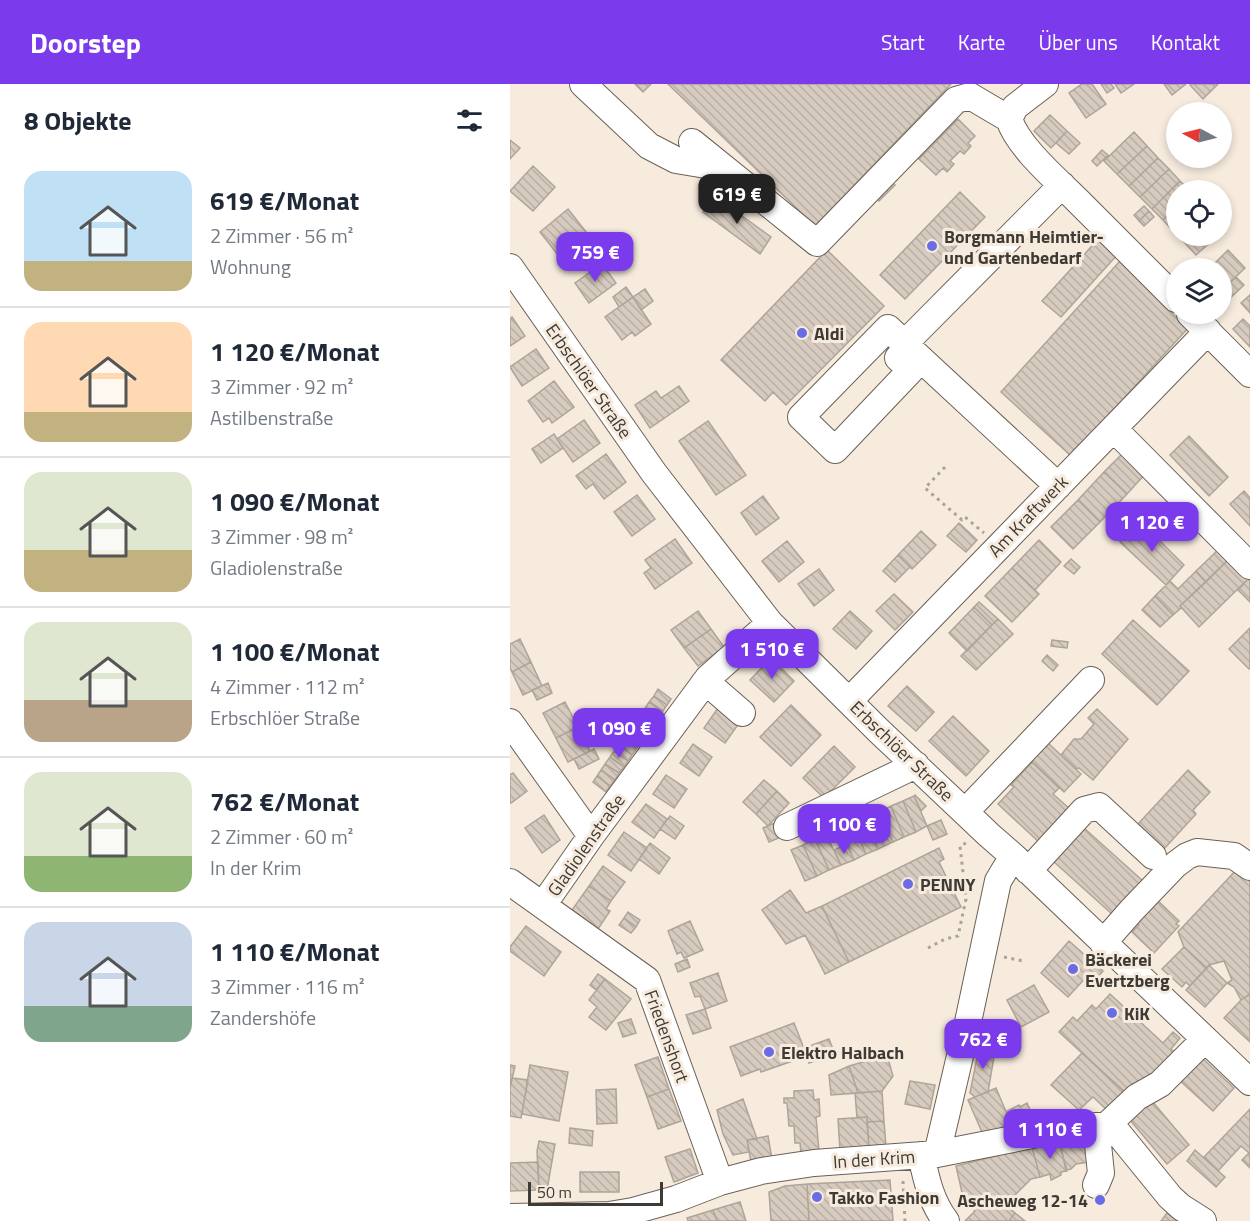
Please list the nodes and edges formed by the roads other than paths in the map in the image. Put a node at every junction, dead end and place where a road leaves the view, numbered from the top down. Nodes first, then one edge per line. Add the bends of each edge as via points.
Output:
1 (584, 84) edge
2 (1045, 84) edge
3 (1010, 125) junction
4 (692, 142) dead end
5 (724, 168) junction
6 (1062, 185) junction
7 (510, 267) edge
8 (1166, 289) edge
9 (1197, 324) edge
10 (1201, 324) edge
11 (906, 346) junction
12 (1250, 374) edge
13 (1114, 429) junction
14 (1058, 486) junction
15 (1250, 566) edge
16 (771, 623) junction
17 (1091, 680) dead end
18 (704, 683) junction
19 (849, 701) junction
20 (741, 713) dead end
21 (510, 722) edge
22 (922, 771) junction
23 (965, 812) junction
24 (794, 832) dead end
25 (591, 836) junction
26 (1153, 856) dead end
27 (1021, 863) junction
28 (1250, 867) edge
29 (510, 882) edge
30 (543, 905) junction
31 (1103, 943) junction
32 (1205, 1039) junction
33 (1250, 1082) edge
34 (1097, 1126) junction
35 (920, 1155) junction
36 (720, 1182) junction
37 (510, 1217) edge
38 (946, 1221) edge
39 (1203, 1221) edge

1 - 5 street via 649,146 676,160
2 - 3 street via 1015,107
3 - 5 street via 970,96 956,100 817,243
3 - 6 street
4 - 5 street
6 - 8 street
6 - 11 street
7 - 16 street, Erbschlöer Straße via 654,473
9 - 13 street, Am Kraftwerk
10 - 12 street
11 - 11 street via 898,358 911,370 835,450 801,417 888,328
11 - 14 street
13 - 14 street, Am Kraftwerk
13 - 15 street
14 - 19 street, Am Kraftwerk
16 - 18 street, Gladiolenstraße
16 - 19 street, Erbschlöer Straße
17 - 23 street
18 - 20 street
18 - 25 street, Gladiolenstraße
19 - 22 street, Erbschlöer Straße
21 - 25 street
22 - 23 street, Erbschlöer Straße
22 - 24 street
23 - 27 street, Erbschlöer Straße
25 - 30 street, Gladiolenstraße
26 - 27 street, In der Krim via 1099,806 1084,810
27 - 31 street, Erbschlöer Straße
27 - 35 street, In der Krim via 998,881 968,1022
28 - 31 street via 1234,856 1197,852 1187,856 1174,865
29 - 30 street, Friedenshort
30 - 36 street, Friedenshort via 647,980
31 - 32 street, Erbschlöer Straße
32 - 33 street, Erbschlöer Straße
32 - 34 street via 1160,1084
34 - 35 street
34 - 39 street via 1118,1133 1170,1197
35 - 36 street, In der Krim via 814,1163
35 - 38 street via 929,1188
36 - 37 street, In der Krim via 633,1211

